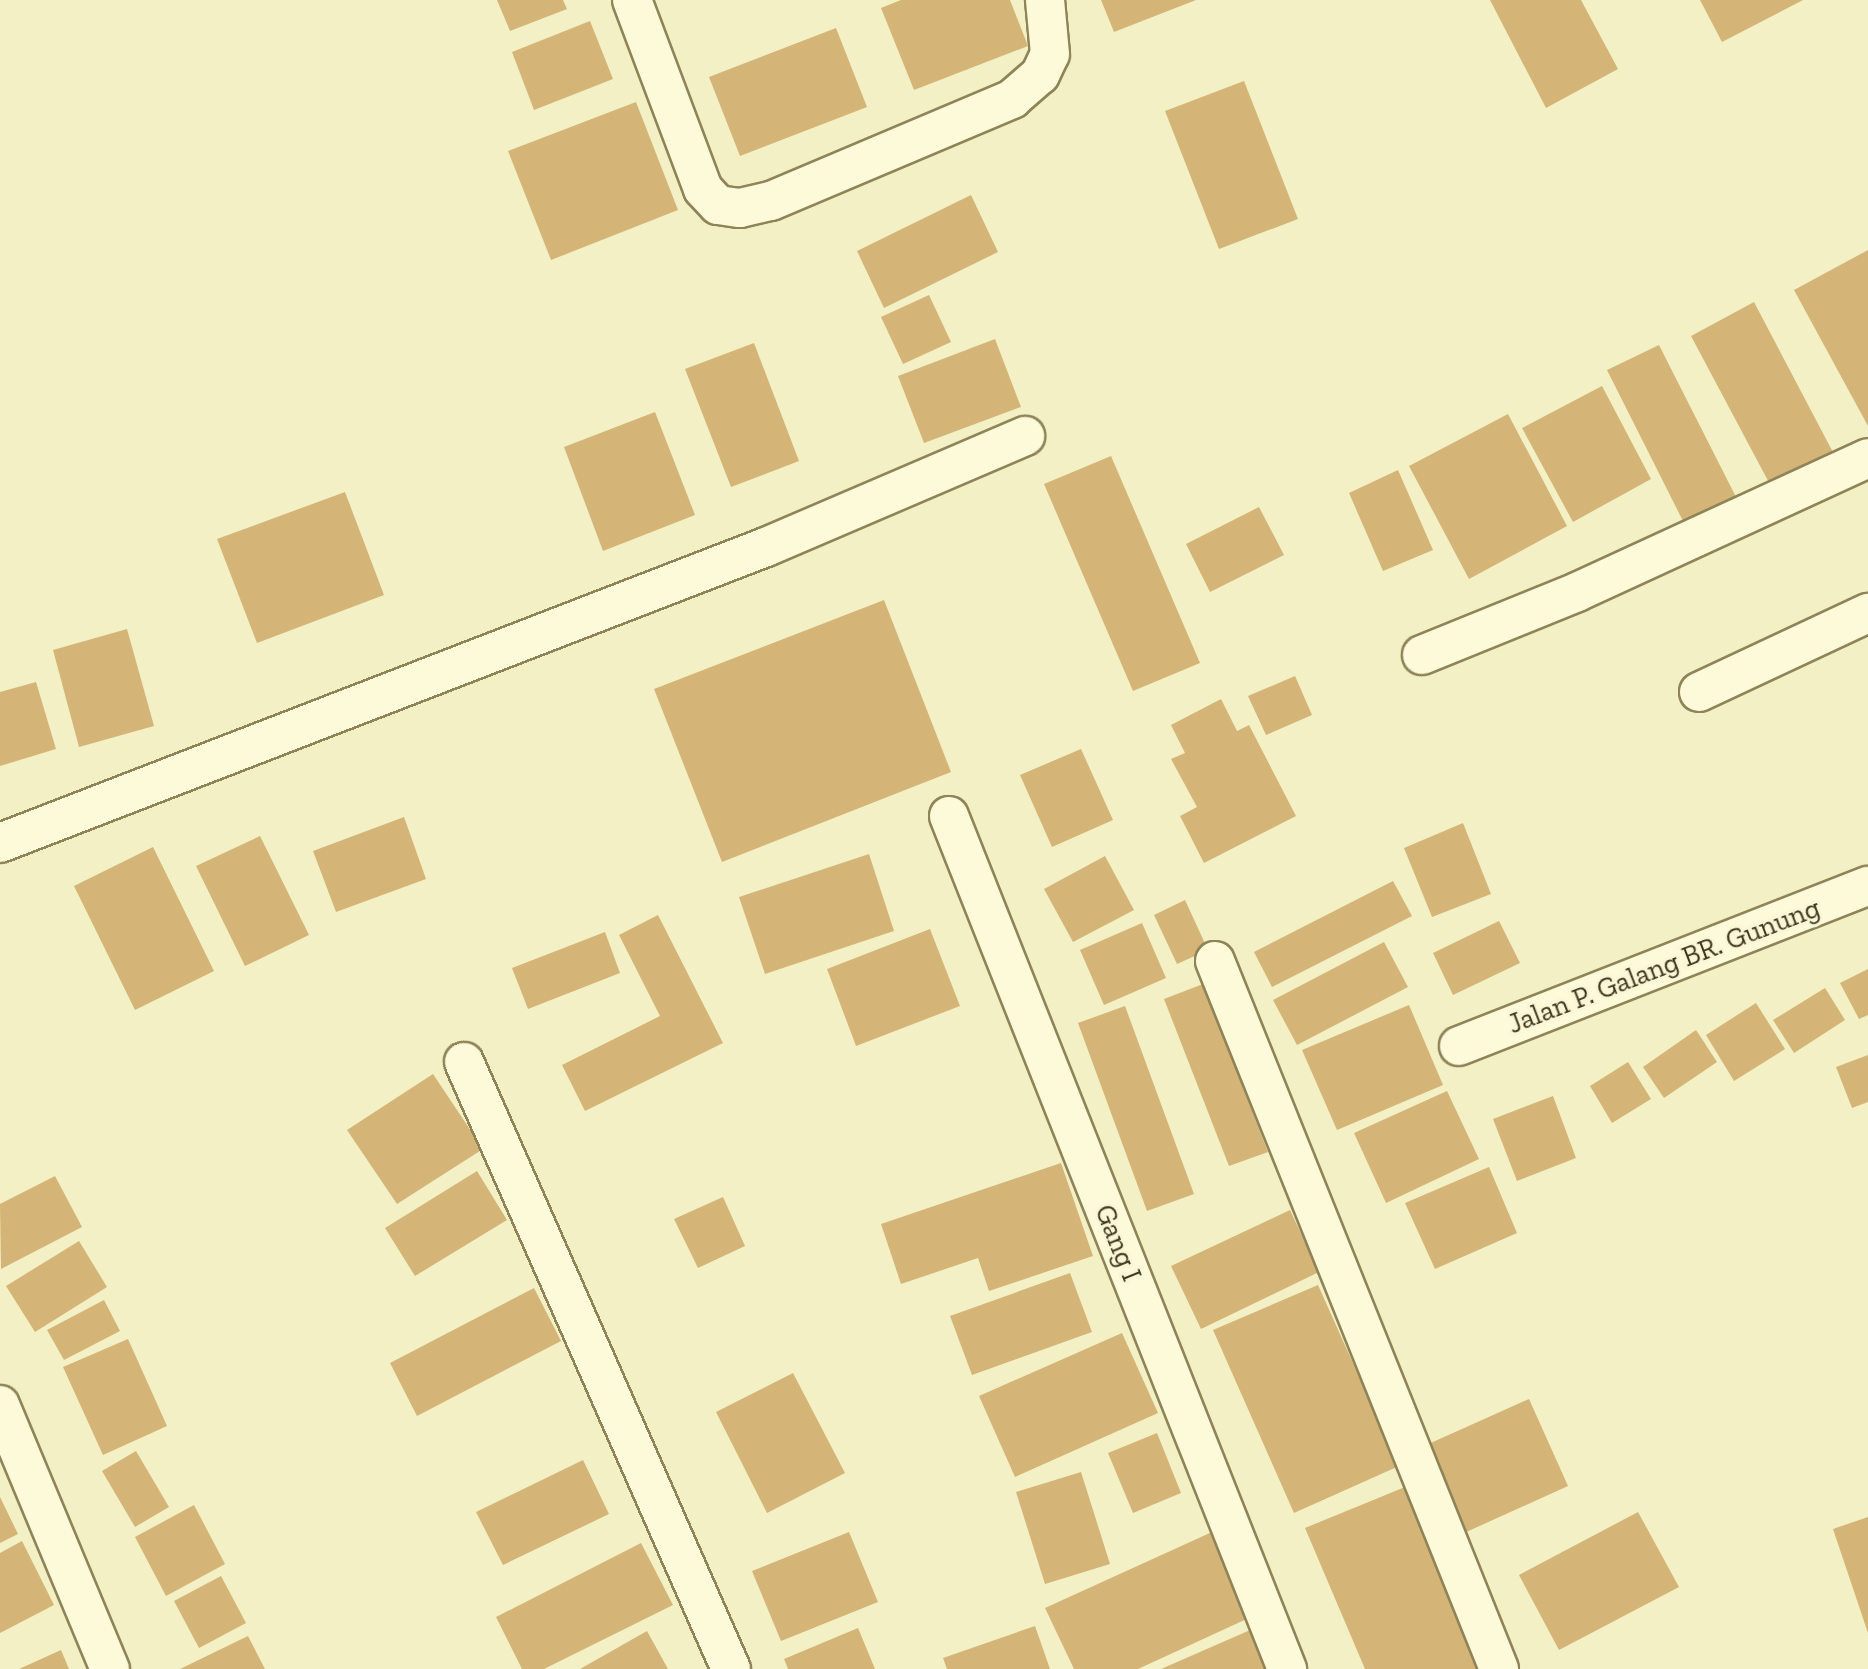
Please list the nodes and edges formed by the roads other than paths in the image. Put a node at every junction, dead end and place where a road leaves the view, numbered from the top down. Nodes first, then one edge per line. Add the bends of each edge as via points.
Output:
1 (632, 0) edge
2 (1045, 0) edge
3 (1025, 436) dead end
4 (1868, 458) edge
5 (1868, 613) edge
6 (1422, 654) dead end
7 (1699, 692) dead end
8 (948, 816) dead end
9 (0, 844) edge
10 (1868, 886) edge
11 (1215, 961) dead end
12 (1459, 1046) dead end
13 (464, 1062) dead end
14 (0, 1405) edge
15 (110, 1669) edge
16 (731, 1669) edge
17 (1287, 1669) edge
18 (1499, 1669) edge

1 - 2 street via 703,189 718,205 740,208 771,201 1012,99 1040,75 1050,54
3 - 9 street via 766,547
4 - 6 street via 1577,592
5 - 7 street
8 - 17 street, Gang I
10 - 12 street, Jalan P. Galang BR. Gunung
11 - 18 street
13 - 16 street
14 - 15 street

